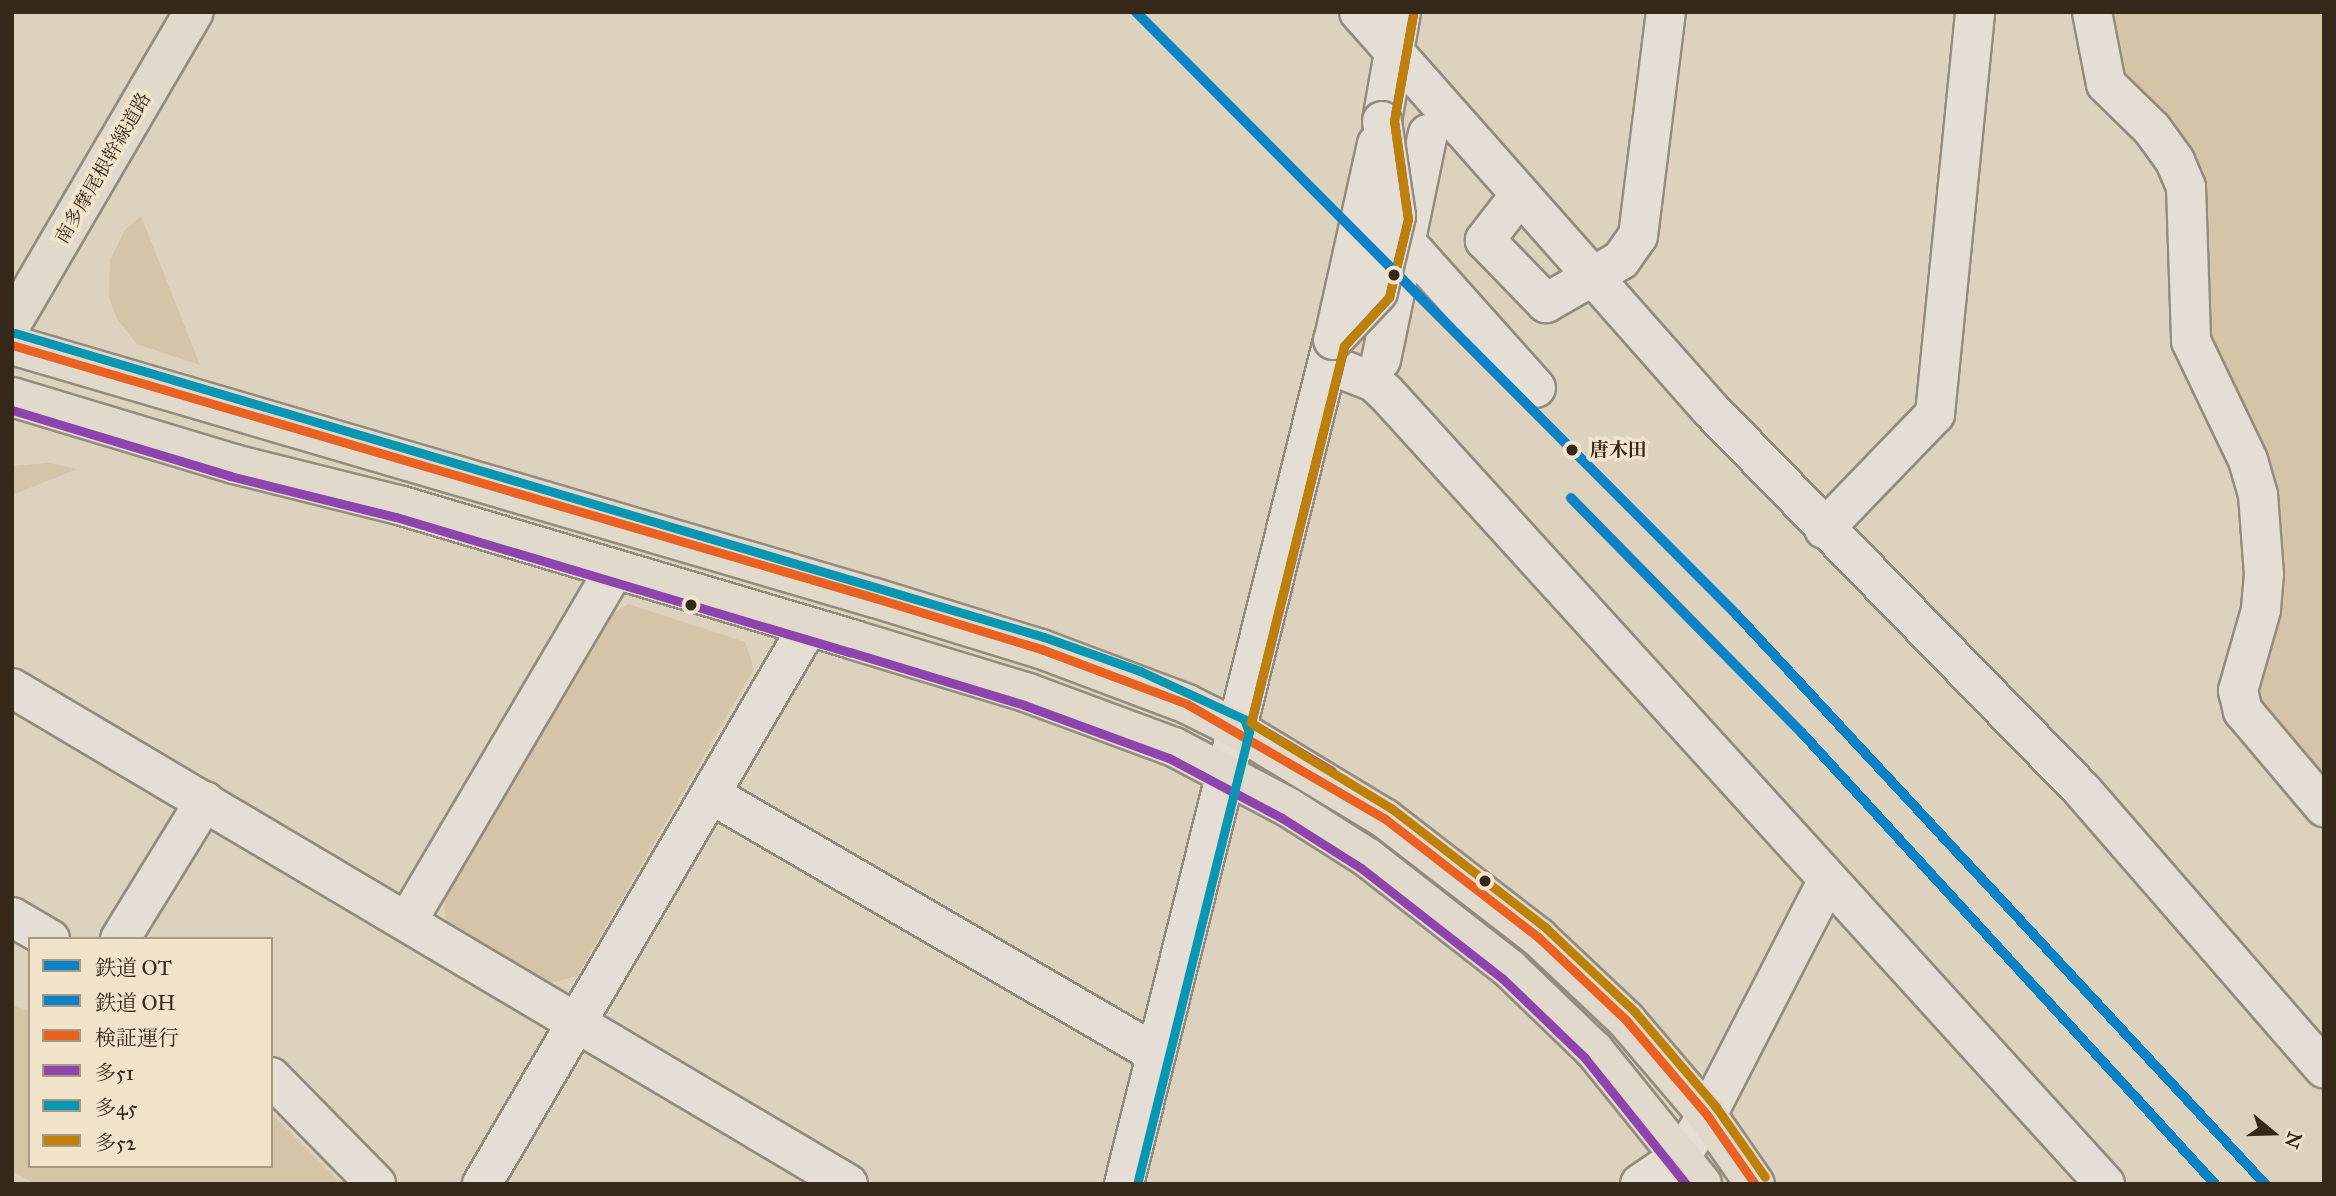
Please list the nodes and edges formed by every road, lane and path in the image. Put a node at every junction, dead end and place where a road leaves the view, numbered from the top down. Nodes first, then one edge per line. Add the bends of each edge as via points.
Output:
1 (194, 12) edge
2 (1359, 12) edge
3 (1401, 12) edge
4 (1666, 12) edge
5 (1975, 12) edge
6 (2092, 12) edge
7 (1392, 68) junction
8 (1410, 136) junction
9 (1519, 196) junction
10 (1405, 240) junction
11 (1593, 279) junction
12 (12, 323) edge
13 (12, 345) edge
14 (1331, 352) junction
15 (1381, 360) dead end
16 (1535, 388) dead end
17 (12, 397) edge
18 (1824, 529) junction
19 (615, 569) junction
20 (808, 627) junction
21 (12, 688) edge
22 (1237, 729) junction
23 (1225, 772) junction
24 (712, 795) junction
25 (205, 801) junction
26 (2324, 807) edge
27 (1827, 882) junction
28 (12, 916) edge
29 (408, 920) junction
30 (47, 937) edge
31 (121, 937) edge
32 (577, 1025) junction
33 (1155, 1053) junction
34 (2324, 1068) edge
35 (273, 1079) edge
36 (1707, 1115) junction
37 (1692, 1169) edge
38 (376, 1184) edge
39 (482, 1184) edge
40 (848, 1184) edge
41 (1124, 1184) edge
42 (1640, 1184) edge
43 (1755, 1184) edge
44 (2105, 1184) edge

1 - 12 main road, 南多摩尾根幹線道路
2 - 7 street
3 - 7 street
4 - 11 street via 1638,236 1621,260
5 - 18 street via 1935,414
6 - 26 street via 2106,84 2152,129 2175,160 2186,187 2191,341 2248,460 2258,495 2264,574 2261,610 2238,691 2243,711
7 - 8 street
7 - 9 street
8 - 10 street
8 - 14 street, bridge
9 - 11 street
9 - 11 street via 1485,240 1546,303
10 - 15 street
10 - 16 street
11 - 18 street
13 - 22 main road via 1041,649 1135,682
14 - 22 street
14 - 27 street via 1386,394
17 - 19 main road
18 - 34 street via 2081,790
19 - 20 main road
19 - 29 street
20 - 23 main road via 1041,697 1133,730
20 - 24 street
21 - 25 street
22 - 23 street
22 - 36 main road via 1384,818 1538,937 1626,1020
23 - 33 street
23 - 37 main road via 1368,858 1510,970 1594,1050
24 - 32 street
24 - 33 street
25 - 29 street
25 - 31 street
27 - 36 street
27 - 44 street via 1865,918
28 - 30 street
29 - 32 street
32 - 39 street
32 - 40 street
33 - 41 street
35 - 38 street
36 - 37 street
36 - 43 main road
37 - 42 street

